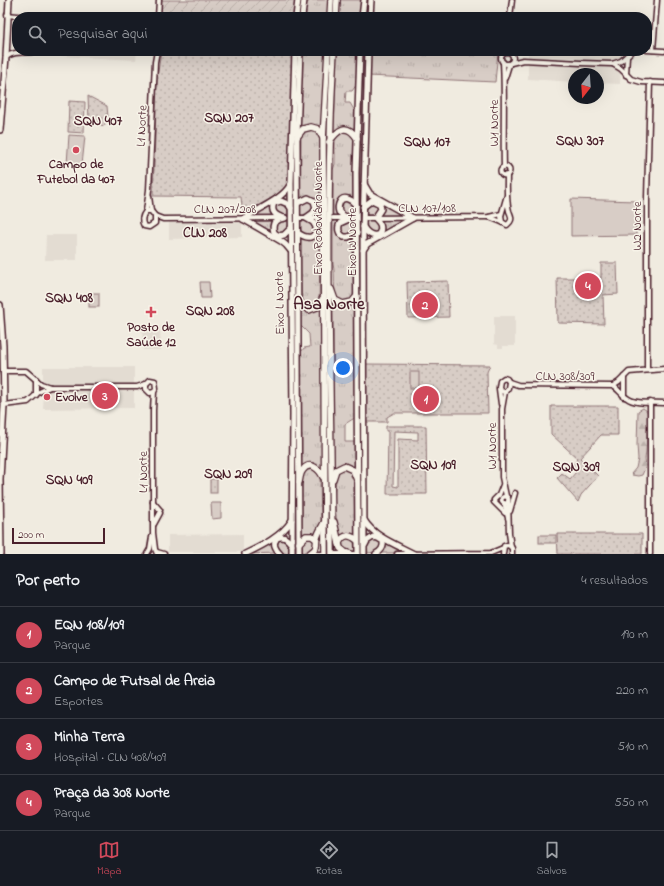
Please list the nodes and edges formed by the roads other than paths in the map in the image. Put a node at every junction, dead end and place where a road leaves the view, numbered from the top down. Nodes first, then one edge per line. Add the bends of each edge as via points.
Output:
1 (9, 0) edge
2 (159, 0) edge
3 (298, 0) edge
4 (304, 0) edge
5 (331, 0) edge
6 (337, 0) edge
7 (364, 0) edge
8 (371, 0) edge
9 (512, 0) edge
10 (656, 0) edge
11 (158, 12) edge
12 (297, 12) edge
13 (303, 12) edge
14 (330, 12) edge
15 (336, 12) edge
16 (363, 12) edge
17 (370, 12) edge
18 (511, 12) edge
19 (7, 15) junction
20 (12, 15) edge
21 (653, 50) joint
22 (664, 51) edge
23 (12, 54) edge
24 (154, 56) edge
25 (157, 56) edge
26 (295, 56) edge
27 (300, 56) edge
28 (328, 56) edge
29 (334, 56) edge
30 (360, 56) edge
31 (368, 56) edge
32 (504, 56) edge
33 (511, 56) edge
34 (516, 56) edge
35 (627, 56) joint
36 (6, 57) junction
37 (523, 60) junction
38 (155, 62) junction
39 (503, 62) junction
40 (510, 64) junction
41 (612, 64) junction
42 (3, 70) edge
43 (626, 75) junction
44 (504, 80) junction
45 (650, 82) junction
46 (664, 83) edge
47 (0, 130) edge
48 (297, 137) junction
49 (357, 138) junction
50 (323, 139) junction
51 (329, 142) junction
52 (504, 167) junction
53 (505, 175) junction
54 (291, 183) junction
55 (364, 184) junction
56 (149, 190) junction
57 (507, 195) junction
58 (298, 203) junction
59 (356, 206) junction
60 (363, 207) junction
61 (291, 208) junction
62 (146, 211) junction
63 (151, 211) junction
64 (502, 212) junction
65 (509, 212) junction
66 (155, 216) junction
67 (489, 217) junction
68 (286, 218) junction
69 (303, 218) junction
70 (320, 218) dead end
71 (333, 218) dead end
72 (351, 218) junction
73 (366, 218) dead end
74 (375, 218) junction
75 (414, 218) junction
76 (164, 219) junction
77 (243, 219) junction
78 (502, 222) junction
79 (155, 224) junction
80 (291, 227) junction
81 (363, 227) junction
82 (298, 233) junction
83 (356, 233) junction
84 (291, 251) junction
85 (363, 251) junction
86 (329, 281) junction
87 (324, 296) junction
88 (357, 296) junction
89 (298, 298) junction
90 (0, 305) edge
91 (1, 346) edge
92 (664, 369) edge
93 (647, 370) junction
94 (3, 371) junction
95 (624, 377) junction
96 (36, 379) junction
97 (509, 382) junction
98 (146, 384) junction
99 (518, 385) junction
100 (612, 386) junction
101 (50, 387) junction
102 (137, 387) junction
103 (498, 387) junction
104 (146, 389) junction
105 (506, 391) junction
106 (152, 393) junction
107 (36, 395) junction
108 (624, 397) junction
109 (650, 402) junction
110 (664, 403) edge
111 (4, 405) junction
112 (502, 409) junction
113 (2, 425) edge
114 (357, 480) junction
115 (299, 482) junction
116 (324, 482) junction
117 (503, 484) junction
118 (331, 485) junction
119 (515, 493) dead end
120 (153, 502) junction
121 (332, 512) junction
122 (508, 515) junction
123 (293, 519) junction
124 (364, 519) junction
125 (325, 521) junction
126 (153, 526) junction
127 (509, 534) junction
128 (316, 539) junction
129 (358, 540) junction
130 (299, 542) junction
131 (339, 542) junction
132 (364, 545) junction
133 (292, 546) junction
134 (512, 546) junction
135 (504, 547) junction
136 (155, 551) edge
137 (492, 553) edge
138 (1, 554) edge
139 (147, 554) edge
140 (164, 554) edge
141 (246, 554) edge
142 (280, 554) edge
143 (292, 554) edge
144 (299, 554) edge
145 (309, 554) edge
146 (322, 554) edge
147 (325, 554) edge
148 (333, 554) edge
149 (351, 554) edge
150 (356, 554) edge
151 (364, 554) edge
152 (376, 554) edge
153 (397, 554) edge
154 (413, 554) edge
155 (503, 554) edge
156 (512, 554) edge
157 (650, 554) edge

1 - 19 main road
2 - 11 street
3 - 12 main road
4 - 13 main road
5 - 14 highway
6 - 15 highway
7 - 16 main road
8 - 17 main road
9 - 18 street
10 - 21 street
19 - 20 street
19 - 36 main road
21 - 22 street
23 - 36 street
24 - 38 street, L1 Norte
25 - 38 street, L1 Norte
26 - 54 main road, Eixo L Norte
27 - 48 main road, Eixo L Norte
28 - 50 highway, Eixo Rodoviário Norte
29 - 51 highway, Eixo Rodoviário Norte
30 - 49 main road, Eixo W Norte
31 - 55 main road, Eixo W Norte
32 - 39 street, W1 Norte
33 - 40 street, W1 Norte
34 - 37 street
35 - 41 street
35 - 43 street
36 - 42 main road
37 - 40 street
37 - 41 street
38 - 56 street, L1 Norte
39 - 40 street
39 - 44 street, W1 Norte
40 - 44 street, W1 Norte
41 - 43 street via 621,68
42 - 47 main road
43 - 45 street via 631,79
44 - 52 street, W1 Norte
45 - 46 street
45 - 93 street, W2 Norte
48 - 50 highway via 303,128 311,127 318,129
48 - 58 main road, Eixo L Norte
49 - 51 highway via 353,132 343,129 336,132
49 - 59 main road, Eixo W Norte
50 - 87 highway, Eixo Rodoviário Norte
51 - 86 highway, Eixo Rodoviário Norte
52 - 53 street via 500,171
52 - 53 street via 509,169 509,173
53 - 57 street
54 - 61 main road, Eixo L Norte
54 - 77 main road via 285,192
55 - 60 main road, Eixo W Norte
55 - 75 main road via 370,194
56 - 62 street, L1 Norte
56 - 63 street, L1 Norte
57 - 64 street
57 - 65 street
58 - 69 main road via 308,198 315,203 315,212
58 - 82 main road, Eixo L Norte
59 - 72 main road via 348,199 340,201 339,212
59 - 83 main road, Eixo W Norte
60 - 74 main road via 372,200 380,204 381,209
60 - 81 main road, Eixo W Norte
61 - 68 main road via 280,201 274,204 272,210 275,214
61 - 80 main road, Eixo L Norte
62 - 63 street
62 - 79 street via 142,223 144,226
63 - 66 street
64 - 65 street
64 - 67 street, CLN 107/108
64 - 78 street
65 - 78 street via 510,222
66 - 76 street, CLN 207/208
66 - 79 street
67 - 75 street, CLN 107/108
67 - 78 street, CLN 107/108
68 - 77 street, CLN 207/208
68 - 80 main road via 274,224 274,233 284,235
69 - 70 street
69 - 82 main road via 313,222 316,227 314,234 306,238
71 - 72 street
72 - 83 main road via 340,223 340,234 344,238
73 - 74 street, CLN 107/108
74 - 75 street, CLN 107/108
74 - 81 main road via 381,226 379,234 370,235
75 - 85 main road via 367,244
76 - 77 street, CLN 207/208
76 - 79 street, CLN 207/208
77 - 84 main road via 281,241
80 - 84 main road, Eixo L Norte
81 - 85 main road, Eixo W Norte
82 - 89 main road, Eixo L Norte
83 - 88 main road, Eixo W Norte
84 - 123 main road, Eixo L Norte
85 - 124 main road, Eixo W Norte
86 - 88 highway via 338,302 347,304
86 - 118 highway, Eixo Rodoviário Norte
87 - 89 highway via 319,305 311,310 303,307
87 - 116 highway, Eixo Rodoviário Norte
88 - 114 main road, Eixo W Norte
89 - 115 main road, Eixo L Norte
90 - 91 main road
91 - 94 main road
92 - 93 street
93 - 95 street via 630,372
94 - 96 street via 26,371
94 - 111 main road
95 - 100 street
95 - 108 street
96 - 101 street
96 - 107 street
97 - 99 street, CLN 308/309
97 - 103 street via 502,378
97 - 105 street
98 - 102 street
98 - 104 street
98 - 106 street via 150,380 154,381 156,385
99 - 100 street, CLN 308/309
99 - 105 street, CLN 308/309
100 - 108 street
101 - 102 street
101 - 107 street
102 - 104 street
103 - 105 street via 501,391
103 - 112 street, W1 Norte
104 - 106 street
105 - 112 street, W1 Norte
106 - 120 street, L1 Norte
107 - 111 street via 28,402
108 - 109 street
109 - 110 street
109 - 157 street
111 - 113 main road
112 - 117 street, W1 Norte
113 - 138 main road
114 - 118 highway via 353,470 344,466 336,470
114 - 129 main road, Eixo W Norte
115 - 116 highway via 303,469 310,466 320,470
115 - 130 main road, Eixo L Norte
116 - 125 highway, Eixo Rodoviário Norte
117 - 122 street, W1 Norte via 504,496 501,501 506,502
117 - 122 street via 494,501
118 - 121 highway, Eixo Rodoviário Norte
119 - 122 street
120 - 126 street, L1 Norte
120 - 126 street via 160,511
121 - 131 highway
121 - 148 highway, Eixo Rodoviário Norte
122 - 127 street
123 - 133 main road, Eixo L Norte
123 - 141 main road via 286,530
124 - 132 main road, Eixo W Norte
124 - 154 main road via 374,532
125 - 128 highway
125 - 147 highway, Eixo Rodoviário Norte
126 - 136 street, L1 Norte
127 - 134 street
127 - 135 street
128 - 130 highway via 306,536
128 - 145 highway via 317,546
129 - 131 highway via 346,536
129 - 150 main road, Eixo W Norte
130 - 144 main road, Eixo L Norte
131 - 149 highway via 342,550
132 - 151 main road, Eixo W Norte
132 - 152 main road via 369,539 376,537 383,541 381,551
133 - 142 main road via 286,538 277,538 274,546
133 - 143 main road, Eixo L Norte
134 - 135 street
134 - 156 street
135 - 137 street
135 - 155 street
136 - 139 street, L1 Norte
136 - 140 street
137 - 154 street
145 - 146 street
148 - 149 street
149 - 150 street
153 - 154 street

